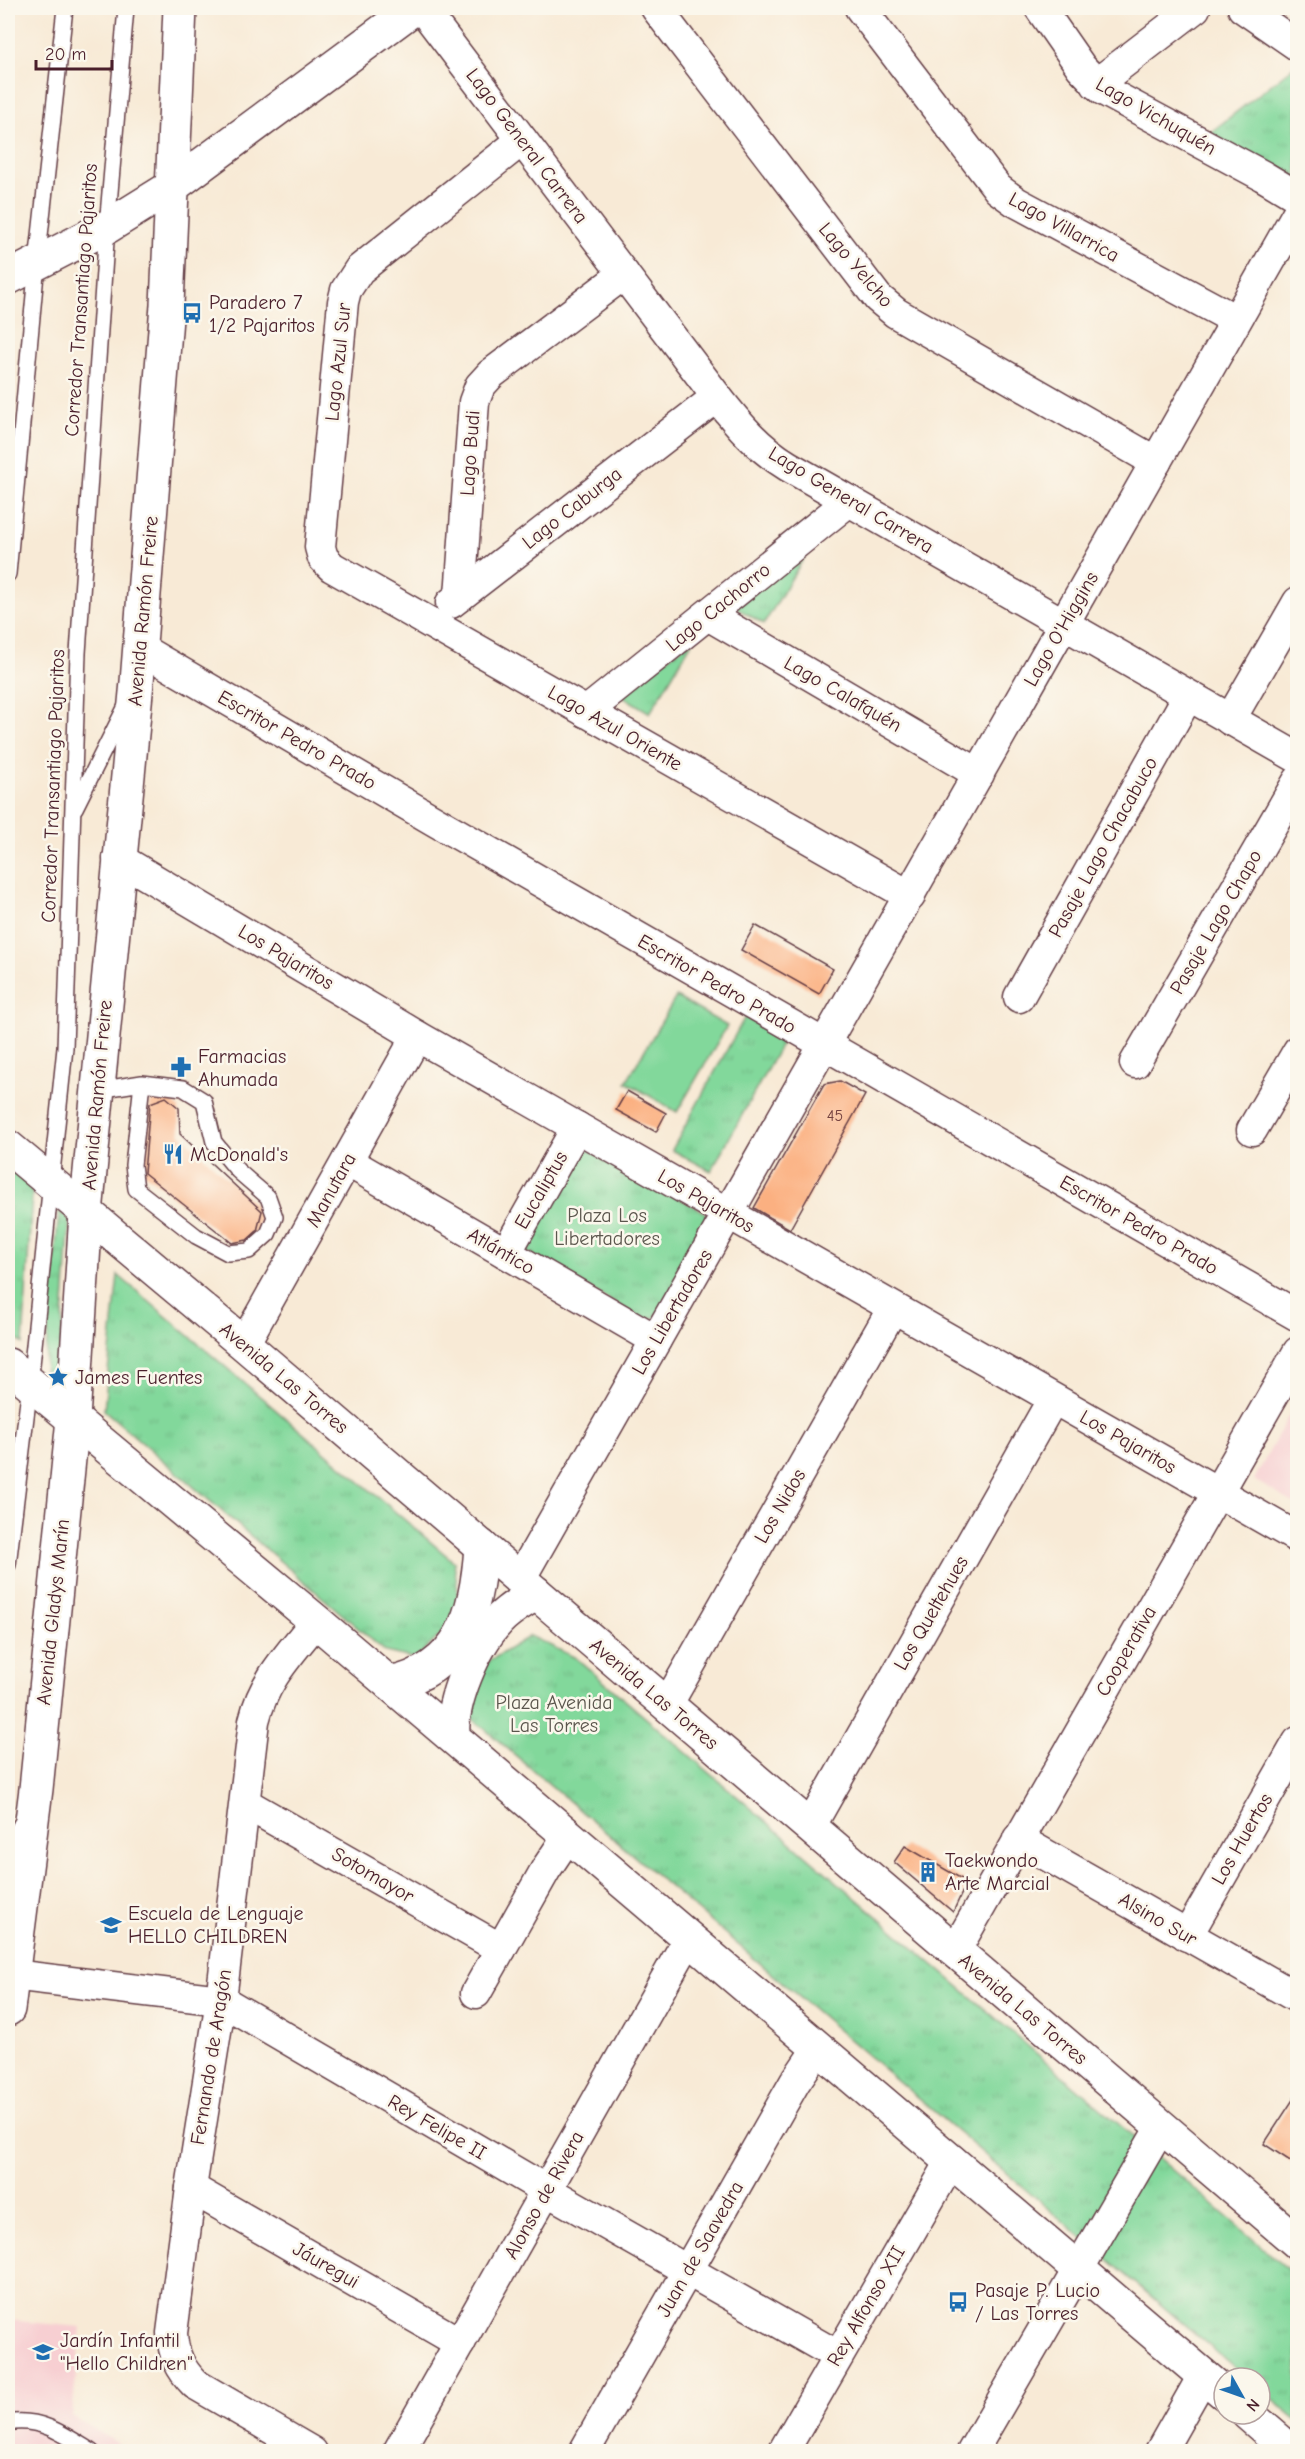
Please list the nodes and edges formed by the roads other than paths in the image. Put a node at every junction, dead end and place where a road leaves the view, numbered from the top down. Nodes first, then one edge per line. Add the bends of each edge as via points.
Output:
1 (65, 8) edge
2 (126, 8) edge
3 (180, 8) edge
4 (414, 8) edge
5 (422, 8) edge
6 (656, 8) edge
7 (860, 8) edge
8 (1040, 8) edge
9 (1195, 8) edge
10 (1243, 8) edge
11 (1298, 46) edge
12 (1096, 84) junction
13 (175, 117) junction
14 (522, 140) junction
15 (233, 144) junction
16 (173, 186) junction
17 (1298, 197) edge
18 (1298, 212) edge
19 (107, 227) junction
20 (37, 263) junction
21 (624, 274) junction
22 (8, 278) edge
23 (1236, 320) junction
24 (717, 397) junction
25 (1156, 462) junction
26 (849, 501) junction
27 (323, 558) joint
28 (8, 574) edge
29 (460, 596) junction
30 (1298, 602) edge
31 (708, 615) junction
32 (428, 621) junction
33 (1064, 625) junction
34 (139, 648) junction
35 (137, 682) junction
36 (1188, 696) junction
37 (586, 712) junction
38 (1230, 720) junction
39 (1298, 758) edge
40 (979, 774) junction
41 (1298, 781) edge
42 (73, 813) junction
43 (118, 858) junction
44 (910, 896) junction
45 (1019, 997) dead end
46 (417, 1036) junction
47 (825, 1046) junction
48 (1298, 1051) edge
49 (1135, 1063) dead end
50 (142, 1083) junction
51 (98, 1090) junction
52 (577, 1127) junction
53 (1252, 1130) dead end
54 (8, 1147) edge
55 (347, 1161) junction
56 (52, 1183) junction
57 (86, 1213) junction
58 (729, 1213) junction
59 (506, 1253) junction
60 (893, 1308) junction
61 (1298, 1316) edge
62 (656, 1340) junction
63 (244, 1344) junction
64 (1298, 1352) edge
65 (19, 1374) edge
66 (1053, 1399) junction
67 (73, 1419) junction
68 (1217, 1492) junction
69 (1298, 1538) edge
70 (481, 1546) junction
71 (8, 1565) edge
72 (528, 1586) junction
73 (316, 1621) junction
74 (390, 1684) junction
75 (667, 1705) junction
76 (453, 1737) junction
77 (1298, 1742) edge
78 (36, 1789) junction
79 (245, 1803) junction
80 (810, 1827) junction
81 (568, 1836) junction
82 (1018, 1839) junction
83 (8, 1851) edge
84 (1187, 1936) junction
85 (689, 1938) junction
86 (501, 1949) junction
87 (955, 1951) junction
88 (12, 1975) junction
89 (476, 1993) dead end
90 (1298, 1998) edge
91 (221, 2000) junction
92 (8, 2009) edge
93 (818, 2048) junction
94 (1161, 2127) junction
95 (952, 2160) junction
96 (191, 2188) junction
97 (546, 2190) junction
98 (1298, 2243) edge
99 (1078, 2268) junction
100 (688, 2270) junction
101 (460, 2343) junction
102 (838, 2356) junction
103 (1212, 2382) edge
104 (1212, 2386) edge
105 (8, 2423) edge
106 (1262, 2426) edge
107 (92, 2451) edge
108 (312, 2451) edge
109 (398, 2451) edge
110 (584, 2451) edge
111 (783, 2451) edge
112 (972, 2451) edge
113 (1160, 2451) edge
114 (1292, 2451) edge

1 - 20 lane
2 - 19 lane, Corredor Transantiago Pajaritos
3 - 13 street, Avenida Ramón Freire
4 - 15 street
5 - 14 street, Lago General Carrera
6 - 25 street, Lago Yelcho via 883,302
7 - 23 street, Lago Villarrica via 998,189
8 - 12 street, Lago Vichuquén
9 - 12 street
10 - 11 street
12 - 17 street, Lago Vichuquén
13 - 15 street via 202,144
13 - 16 street, Avenida Ramón Freire
14 - 21 street, Lago General Carrera
14 - 27 street, Lago Azul Sur via 364,266 346,290 320,547
15 - 16 street
16 - 19 street
16 - 34 street, Avenida Ramón Freire via 161,395
18 - 23 street, Lago O'Higgins
19 - 20 street
19 - 42 lane, Corredor Transantiago Pajaritos via 78,653
20 - 22 street
20 - 28 lane
21 - 24 street, Lago General Carrera
21 - 29 street, Lago Budi via 480,386 474,402
23 - 25 street, Lago O'Higgins
24 - 26 street, Lago General Carrera via 759,446
24 - 29 street, Lago Caburga
25 - 33 street, Lago O'Higgins
26 - 31 street, Lago Cachorro
26 - 33 street, Lago General Carrera
27 - 32 street, Lago Azul Oriente via 332,567
29 - 32 street, Lago Caburga
30 - 38 street
31 - 37 street, Lago Cachorro
31 - 40 street, Lago Calafquén
32 - 37 street, Lago Azul Oriente
33 - 36 street, Lago General Carrera
33 - 40 street, Lago O'Higgins
34 - 35 street, Avenida Ramón Freire
34 - 47 street, Escritor Pedro Prado
35 - 42 lane
35 - 43 street, Avenida Ramón Freire
36 - 38 street, Lago General Carrera
36 - 45 street, Pasaje Lago Chacabuco
37 - 44 street, Lago Azul Oriente
38 - 39 street, Lago General Carrera
40 - 44 street, Lago O'Higgins
41 - 49 street, Pasaje Lago Chapo
42 - 56 lane, Corredor Transantiago Pajaritos via 65,1048
43 - 46 street, Los Pajaritos
43 - 51 street, Avenida Ramón Freire
44 - 47 street, Lago O'Higgins
46 - 52 street, Los Pajaritos
46 - 55 street, Manutara
47 - 58 street, Los Libertadores
47 - 61 street, Escritor Pedro Prado
48 - 53 street
50 - 50 lane via 183,1088 204,1101 214,1142 238,1171 268,1197 275,1217 268,1234 249,1251 228,1252 207,1241 136,1189 133,1165
50 - 51 lane
51 - 57 street, Avenida Ramón Freire
52 - 58 street, Los Pajaritos
52 - 59 street, Eucaliptus
54 - 56 street, Avenida Las Torres
55 - 59 street, Atlántico
55 - 63 street, Manutara
56 - 57 street, Avenida Las Torres
56 - 65 lane, Corredor Transantiago Pajaritos
57 - 63 street, Avenida Las Torres
57 - 67 street, Avenida Gladys Marín
58 - 60 street, Los Pajaritos
58 - 62 street, Los Libertadores
59 - 62 street, Atlántico
60 - 66 street, Los Pajaritos
60 - 75 street, Los Nidos
62 - 72 street, Los Libertadores
63 - 70 street, Avenida Las Torres
64 - 68 street, Cooperativa
65 - 67 street
65 - 71 lane, Corredor Transantiago Pajaritos
66 - 68 street, Los Pajaritos
66 - 80 street, Los Queltehues
67 - 73 street
67 - 78 street, Avenida Gladys Marín
68 - 69 street, Los Pajaritos
68 - 82 street, Cooperativa
70 - 72 street, Avenida Las Torres
70 - 74 street via 476,1599 459,1638 423,1674
72 - 75 street, Avenida Las Torres
72 - 76 street via 481,1644 454,1704
73 - 74 street
73 - 79 street, Fernando de Aragón via 272,1676 258,1705
74 - 76 street
75 - 80 street, Avenida Las Torres
76 - 81 street
77 - 84 street, Los Huertos
78 - 83 lane
78 - 88 street, Avenida Gladys Marín
79 - 86 street, Sotomayor
79 - 91 street, Fernando de Aragón
80 - 87 street, Avenida Las Torres
81 - 85 street
81 - 86 street
82 - 84 street, Alsino Sur
82 - 87 street, Cooperativa
84 - 90 street, Alsino Sur
85 - 93 street
85 - 97 street, Alonso de Rivera
86 - 89 street
87 - 94 street, Avenida Las Torres
88 - 91 street, Rey Felipe II
88 - 92 street, Avenida Gladys Marín
91 - 96 street, Fernando de Aragón
91 - 97 street, Rey Felipe II
93 - 95 street
93 - 100 street, Juan de Saavedra
94 - 98 street, Avenida Las Torres
94 - 99 street
95 - 99 street
95 - 102 street, Rey Alfonso XII
96 - 101 street, Jáuregui
96 - 108 street, Fernando de Aragón via 172,2333 175,2356 195,2384
97 - 100 street, Rey Felipe II
97 - 101 street, Alonso de Rivera
99 - 103 street
99 - 112 street
100 - 102 street, Rey Felipe II
100 - 110 street, Juan de Saavedra
101 - 109 street, Alonso de Rivera
102 - 111 street, Rey Alfonso XII
104 - 113 street
105 - 107 lane via 52,2426
106 - 114 street

